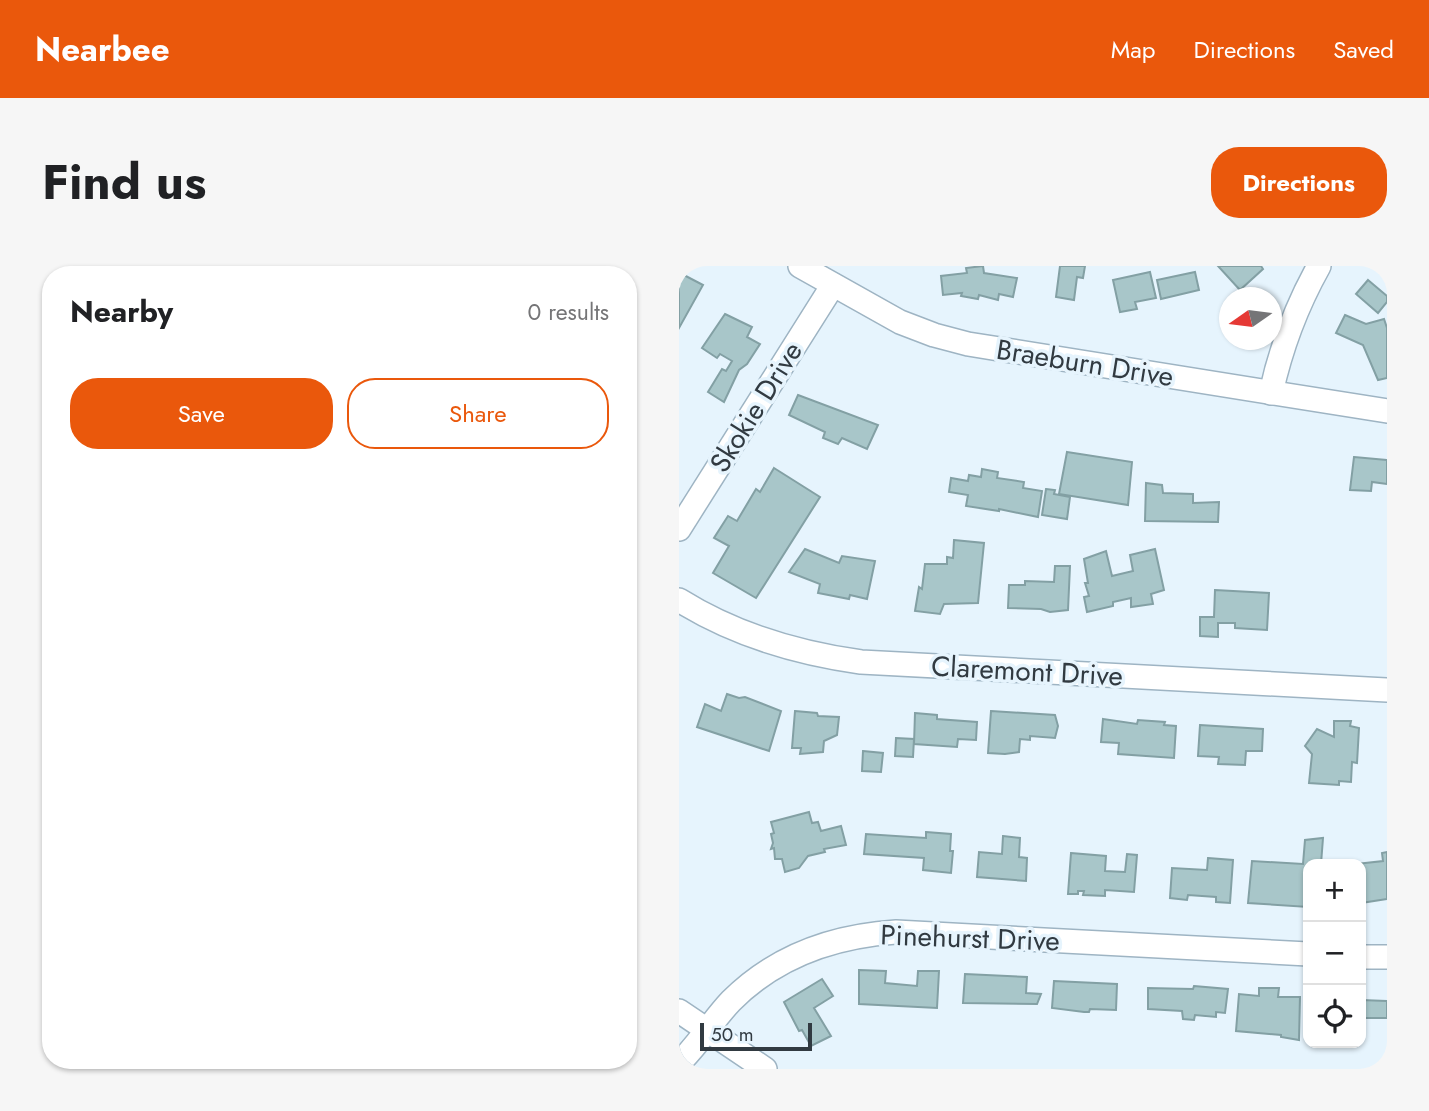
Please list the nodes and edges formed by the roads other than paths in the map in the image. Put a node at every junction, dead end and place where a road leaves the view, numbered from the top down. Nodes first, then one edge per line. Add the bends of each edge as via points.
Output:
1 (800, 266) edge
2 (1319, 266) edge
3 (832, 285) junction
4 (1271, 393) junction
5 (1387, 411) edge
6 (679, 529) edge
7 (679, 600) edge
8 (1387, 690) edge
9 (1303, 954) edge
10 (1366, 957) edge
11 (1387, 957) edge
12 (679, 1011) edge
13 (707, 1030) junction
14 (679, 1063) edge
15 (765, 1069) edge

1 - 3 street, Braeburn Drive
2 - 4 street via 1289,327
3 - 4 street, Braeburn Drive via 900,322 968,344
3 - 6 street, Skokie Drive
4 - 5 street, Braeburn Drive
7 - 8 street, Claremont Drive via 773,644 861,662
9 - 13 street, Pinehurst Drive via 868,934 836,940 780,963 732,1000
10 - 11 street
12 - 13 street
13 - 14 street, Pinehurst Drive
13 - 15 street

